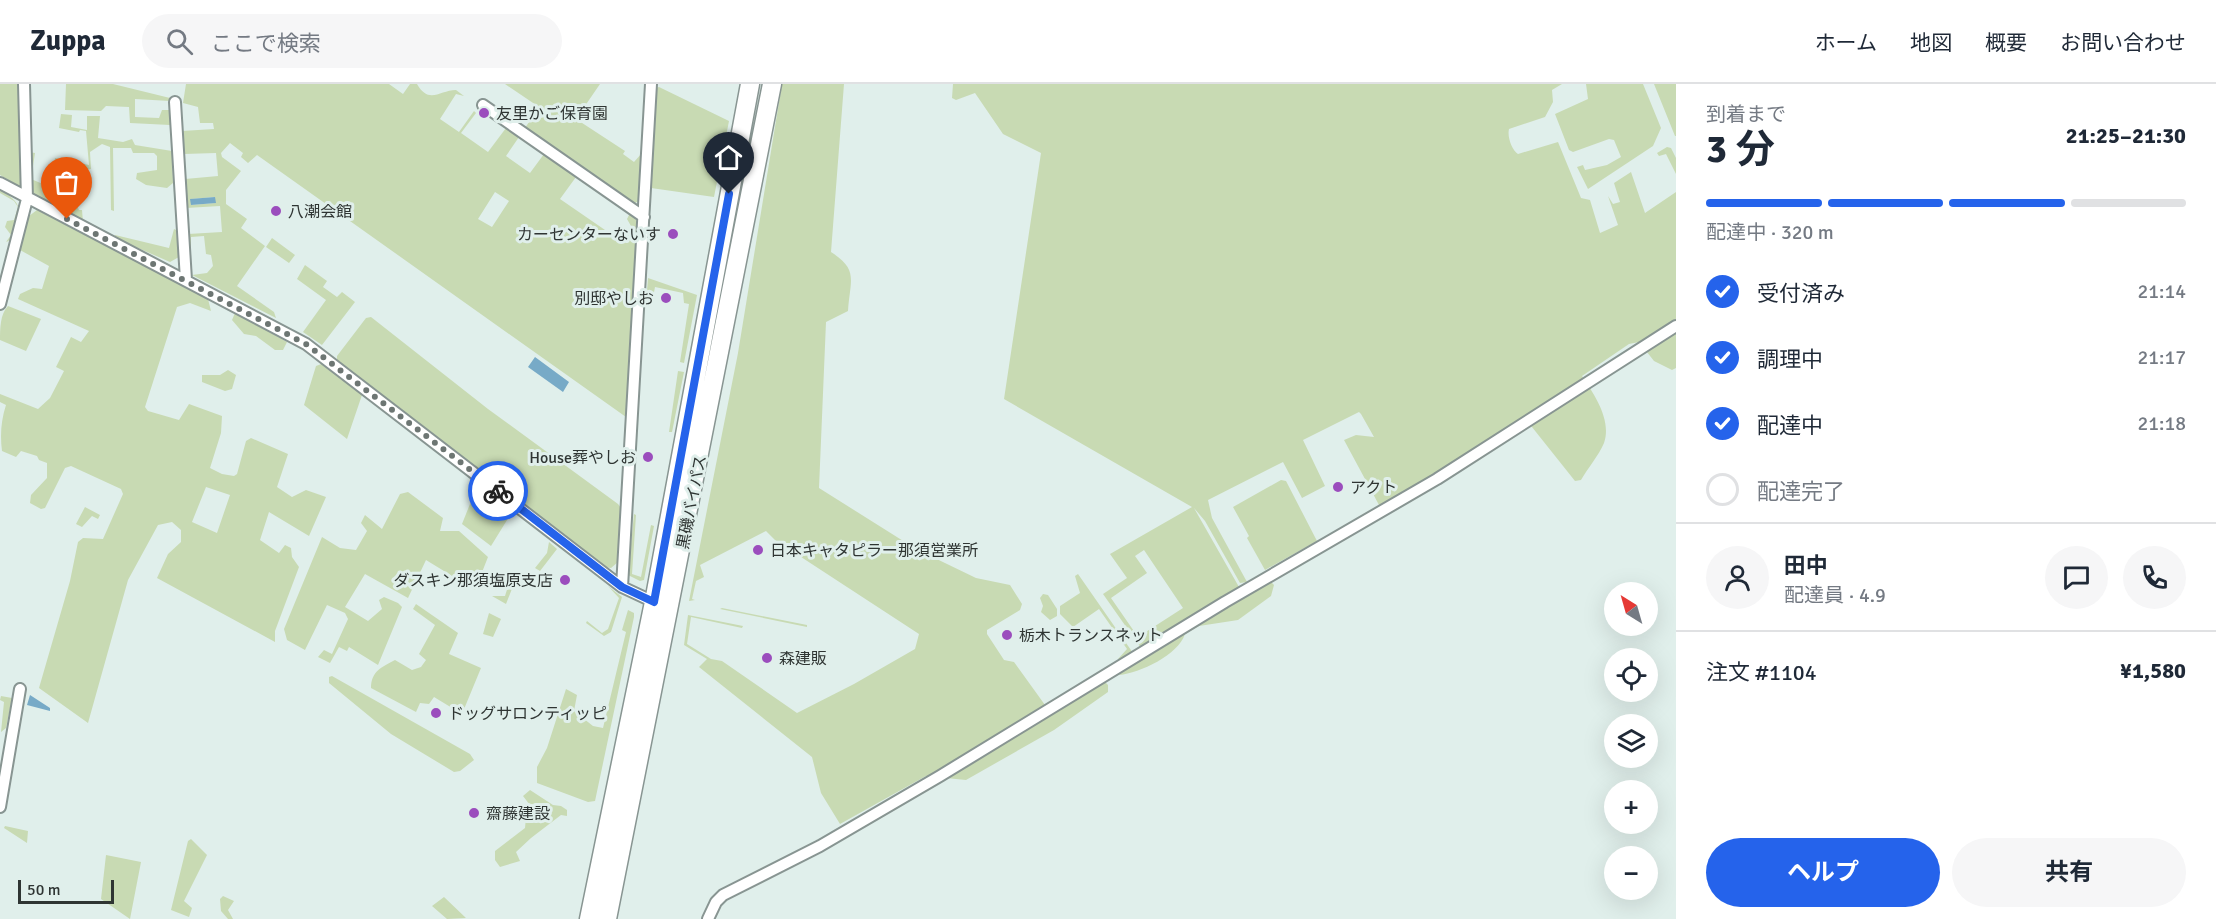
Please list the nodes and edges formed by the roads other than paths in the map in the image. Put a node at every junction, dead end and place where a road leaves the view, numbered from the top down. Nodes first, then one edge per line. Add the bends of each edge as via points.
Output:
1 (24, 84) edge
2 (651, 84) edge
3 (750, 84) edge
4 (772, 84) edge
5 (175, 102) dead end
6 (483, 105) dead end
7 (0, 183) edge
8 (27, 199) junction
9 (644, 217) junction
10 (186, 280) junction
11 (0, 304) edge
12 (1676, 326) edge
13 (622, 587) junction
14 (654, 602) junction
15 (20, 688) dead end
16 (5, 741) edge
17 (0, 807) edge
18 (589, 919) edge
19 (608, 919) edge
20 (708, 919) edge

1 - 8 street
2 - 9 street
3 - 14 highway, 黒磯バイパス
4 - 19 highway, 黒磯バイパス
5 - 10 street
6 - 9 street
7 - 8 street
8 - 10 street
8 - 11 street
9 - 13 street
10 - 13 street via 306,344
12 - 20 street via 1437,479 1225,602 940,776 820,846 723,896
13 - 14 street
14 - 18 highway, 黒磯バイパス
15 - 16 street
16 - 17 street

